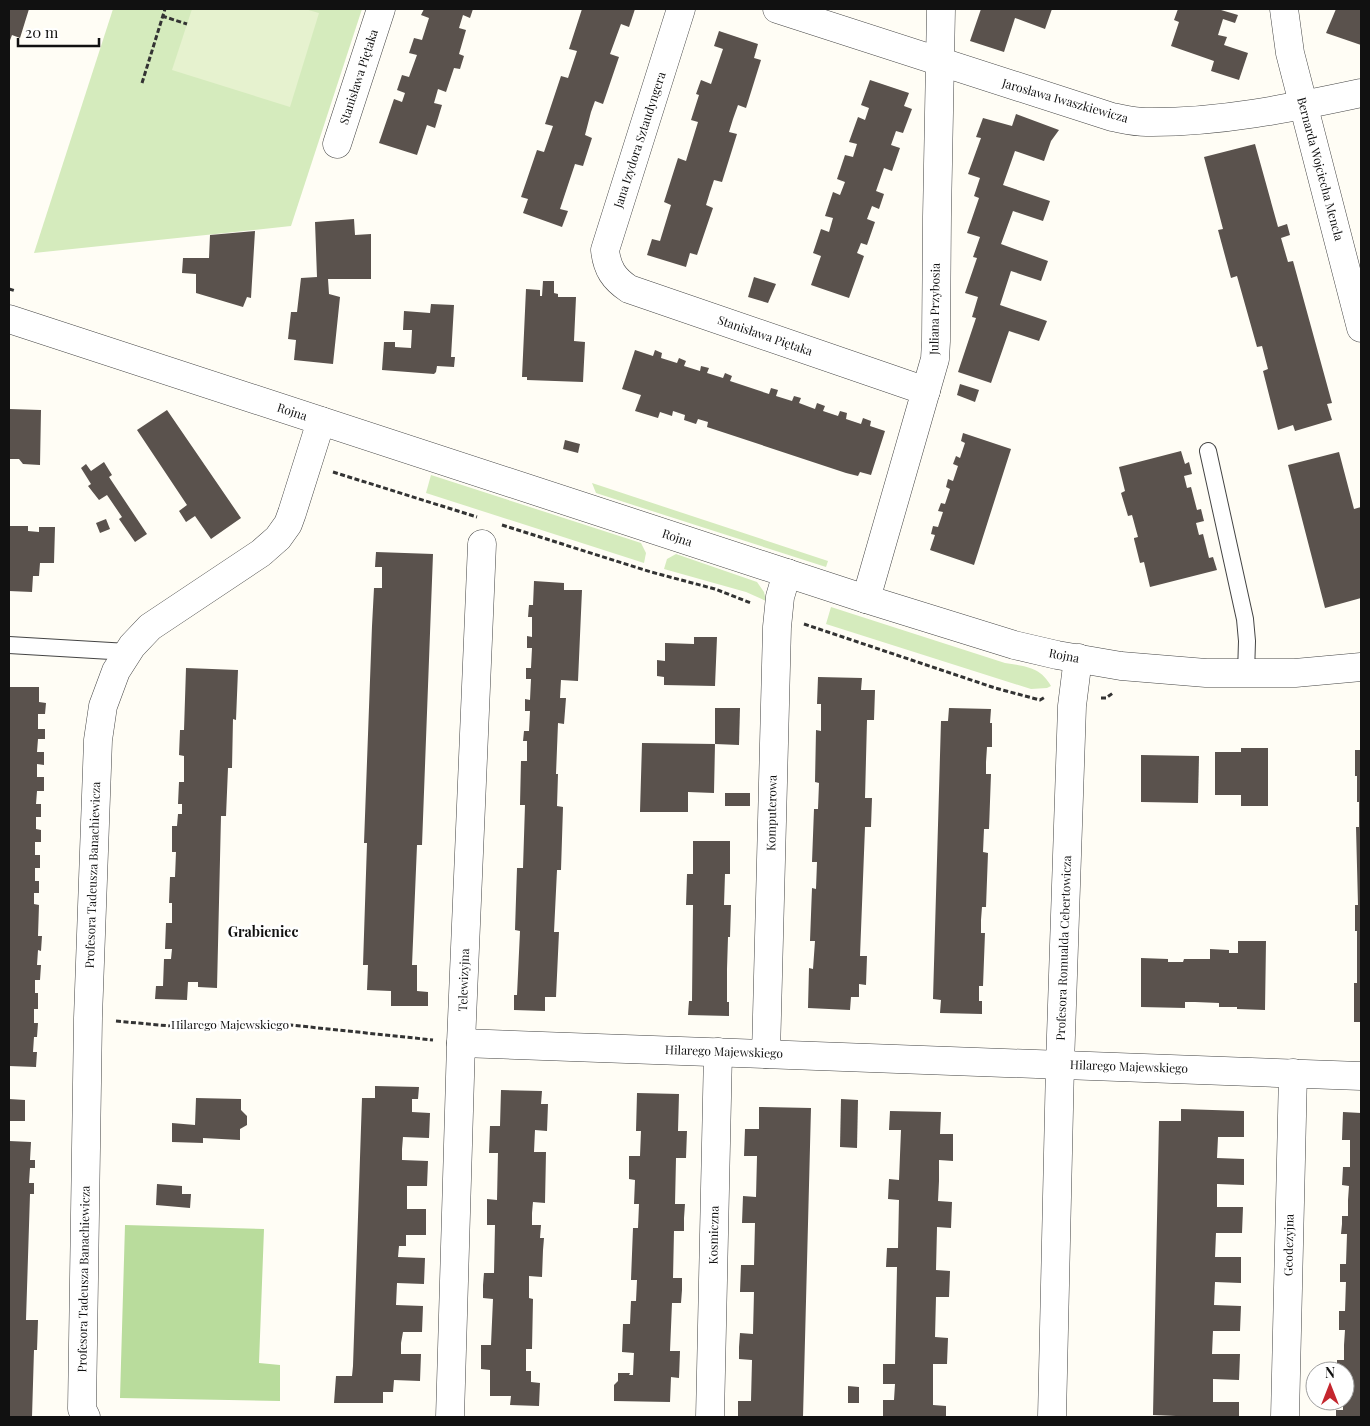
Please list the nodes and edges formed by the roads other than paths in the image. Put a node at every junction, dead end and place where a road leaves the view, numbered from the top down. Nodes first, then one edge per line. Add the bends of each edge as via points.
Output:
1 (381, 9) edge
2 (681, 9) edge
3 (777, 9) edge
4 (941, 9) edge
5 (1284, 9) edge
6 (940, 63) junction
7 (1361, 93) edge
8 (1303, 106) junction
9 (337, 144) dead end
10 (610, 271) joint
11 (9, 319) edge
12 (1361, 328) edge
13 (926, 391) junction
14 (321, 421) junction
15 (1208, 451) dead end
16 (482, 531) road end
17 (787, 573) junction
18 (866, 599) junction
19 (9, 645) edge
20 (128, 652) junction
21 (1078, 658) junction
22 (1361, 667) edge
23 (1246, 674) junction
24 (462, 1043) junction
25 (718, 1052) junction
26 (766, 1054) junction
27 (1060, 1065) junction
28 (1293, 1073) junction
29 (1361, 1076) edge
30 (86, 1417) edge
31 (450, 1417) edge
32 (710, 1417) edge
33 (1052, 1417) edge
34 (1286, 1417) edge

1 - 9 street, Stanisława Piętaka
2 - 10 street, Jana Izydora Sztaudyngera via 605,250
3 - 6 street, Jarosława Iwaszkiewicza
4 - 6 street, Juliana Przybosia
5 - 8 street, Bernarda Wojciecha Mencla via 1290,53
6 - 8 street, Jarosława Iwaszkiewicza via 1112,117 1145,122 1215,118
6 - 13 street, Juliana Przybosia via 936,342
7 - 8 street, Jarosława Iwaszkiewicza
8 - 12 street, Bernarda Wojciecha Mencla
10 - 13 street, Stanisława Piętaka via 629,289
11 - 14 street, Rojna
13 - 18 street, Juliana Przybosia
14 - 17 street, Rojna
14 - 20 street, Profesora Tadeusza Banachiewicza via 292,514 278,538 261,553 150,627
15 - 23 lane via 1246,628
16 - 24 street, Telewizyjna
17 - 18 street, Rojna
17 - 26 street, Komputerowa via 778,615
18 - 21 street, Rojna via 1014,644
19 - 20 lane
20 - 30 street, Profesora Tadeusza Banachiewicza via 109,688 98,740 88,1018 82,1409
21 - 23 street, Rojna via 1149,669
21 - 27 street, Profesora Romualda Cebertowicza via 1072,706
22 - 23 street, Rojna
24 - 25 street, Hilarego Majewskiego
24 - 31 street, Telewizyjna
25 - 26 street, Hilarego Majewskiego
25 - 32 street, Kosmiczna
26 - 27 street, Hilarego Majewskiego
27 - 28 street, Hilarego Majewskiego
27 - 33 street, Profesora Romualda Cebertowicza
28 - 29 street, Hilarego Majewskiego
28 - 34 street, Geodezyjna

